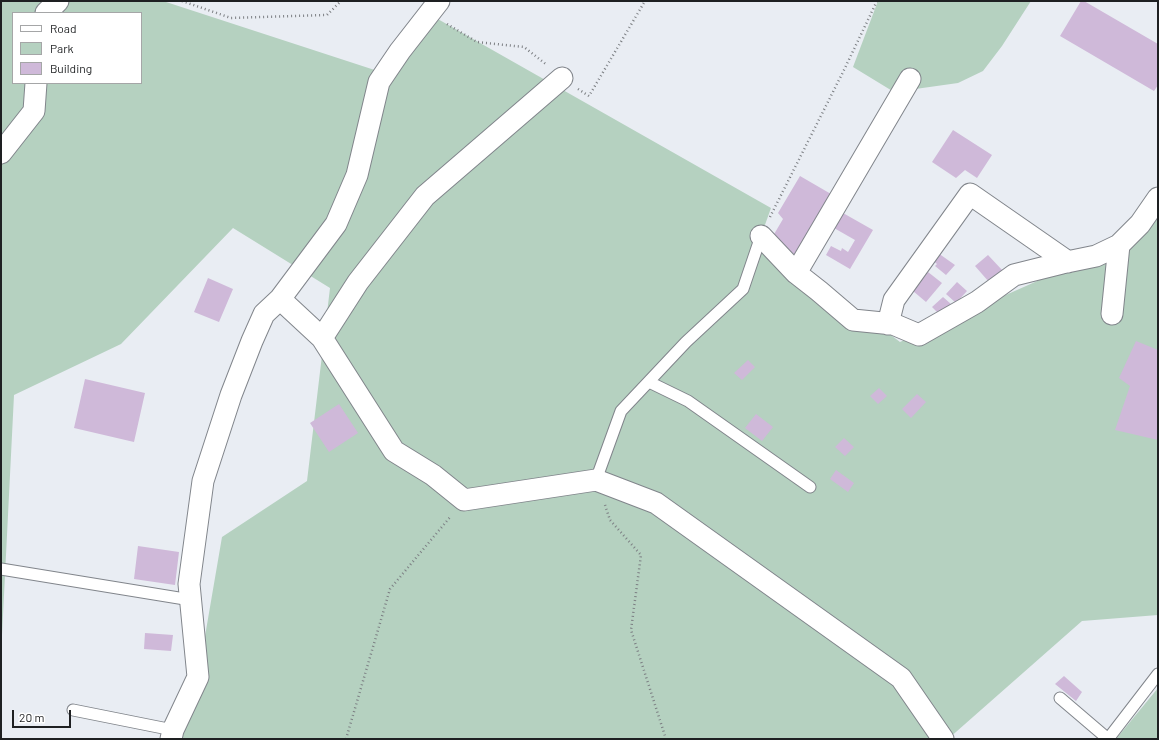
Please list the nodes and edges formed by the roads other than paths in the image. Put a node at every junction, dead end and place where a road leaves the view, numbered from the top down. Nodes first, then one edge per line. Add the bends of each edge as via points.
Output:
1 (58, 1) edge
2 (434, 7) edge
3 (47, 12) edge
4 (562, 78) road end
5 (910, 79) dead end
6 (36, 84) edge
7 (1, 153) edge
8 (1158, 198) edge
9 (760, 236) joint
10 (1119, 245) junction
11 (1068, 262) junction
12 (796, 273) junction
13 (280, 299) junction
14 (1112, 314) dead end
15 (888, 324) junction
16 (322, 338) junction
17 (649, 382) junction
18 (596, 480) junction
19 (810, 487) dead end
20 (1, 569) edge
21 (191, 600) junction
22 (1158, 674) edge
23 (1060, 698) dead end
24 (73, 710) dead end
25 (172, 735) edge
26 (943, 739) edge
27 (1108, 739) edge

1 - 3 street
2 - 13 street via 379,82 357,175 336,224
4 - 16 street via 424,196 358,282
5 - 12 street
6 - 7 street via 34,111
8 - 10 street via 1140,224
9 - 12 street
9 - 17 lane via 743,289 686,342
10 - 11 street via 1096,256
10 - 14 street
11 - 15 street via 1014,275 977,302 919,335
11 - 15 street via 970,194 894,300
12 - 15 street via 853,320
13 - 16 street
13 - 21 street via 264,314 252,341 203,481 189,584
16 - 18 street via 394,451 433,475 464,500
17 - 18 lane via 621,411
17 - 19 lane via 688,401
18 - 26 street via 656,503 901,678
20 - 21 lane
21 - 25 street via 198,677
22 - 27 lane
23 - 27 lane
24 - 25 lane

